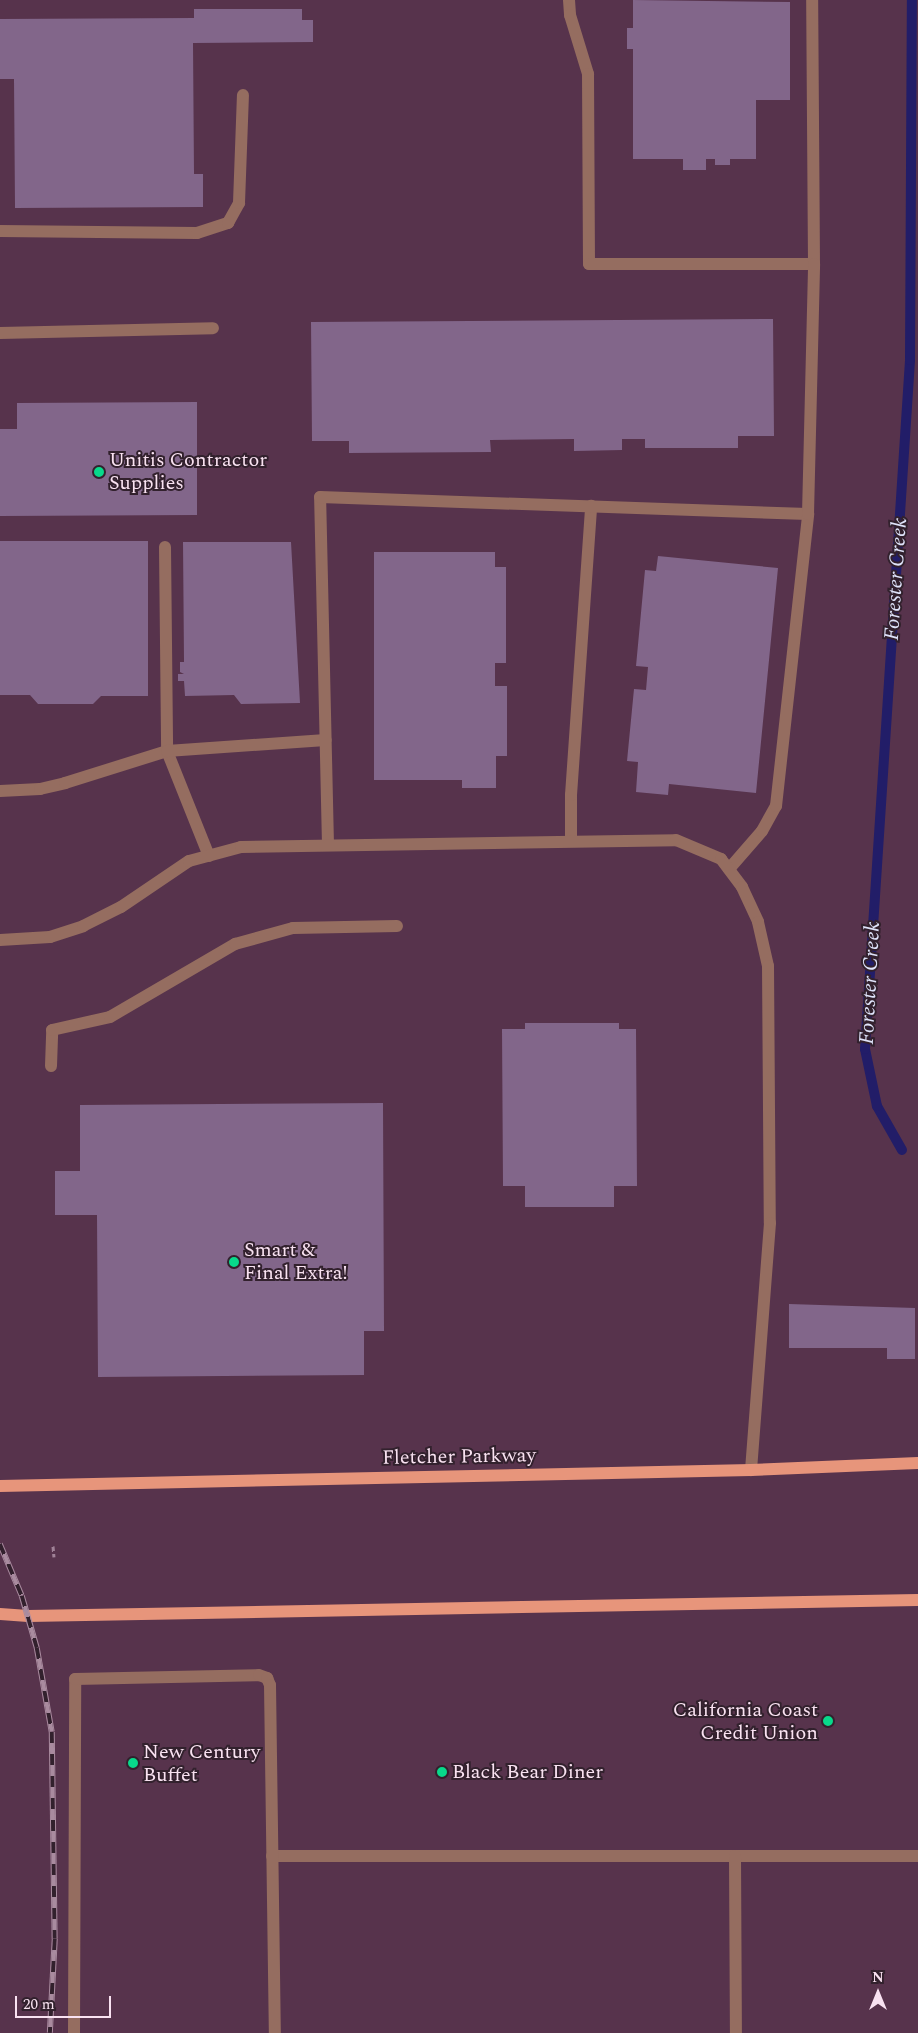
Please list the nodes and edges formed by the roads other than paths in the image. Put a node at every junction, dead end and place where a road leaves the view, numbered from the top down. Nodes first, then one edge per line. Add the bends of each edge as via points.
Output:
1 (569, 0) edge
2 (812, 0) edge
3 (243, 95) dead end
4 (0, 231) edge
5 (814, 264) junction
6 (213, 328) dead end
7 (0, 333) edge
8 (591, 506) junction
9 (808, 514) junction
10 (165, 547) dead end
11 (326, 740) junction
12 (166, 751) junction
13 (0, 791) edge
14 (571, 841) junction
15 (328, 845) junction
16 (209, 856) junction
17 (728, 869) junction
18 (397, 926) dead end
19 (0, 940) edge
20 (51, 1066) dead end
21 (918, 1463) edge
22 (751, 1470) junction
23 (0, 1486) edge
24 (918, 1600) edge
25 (0, 1614) edge
26 (272, 1856) junction
27 (735, 1856) junction
28 (918, 1856) edge
29 (74, 2033) edge
30 (275, 2033) edge
31 (736, 2033) edge

1 - 5 lane via 570,15 588,74 589,264
2 - 5 lane
3 - 4 lane via 239,203 228,223 197,233
5 - 9 lane
6 - 7 lane
8 - 9 lane
8 - 11 lane via 320,497
8 - 14 lane via 571,795
9 - 17 lane via 776,806 762,831
10 - 12 lane
11 - 12 lane
11 - 15 lane
12 - 13 lane via 66,783 40,789
12 - 16 lane
14 - 15 lane
14 - 17 lane via 676,840 721,859
15 - 16 lane via 241,847
16 - 19 lane via 189,861 121,907 83,926 50,937
17 - 22 lane via 742,887 758,922 768,966 770,1223
18 - 20 lane via 293,928 234,944 110,1017 52,1030
21 - 22 main road, Fletcher Parkway
22 - 23 main road, Fletcher Parkway
24 - 25 main road
26 - 27 lane
26 - 29 lane via 270,1685 267,1678 258,1675 74,1679
26 - 30 lane
27 - 28 lane
27 - 31 lane

